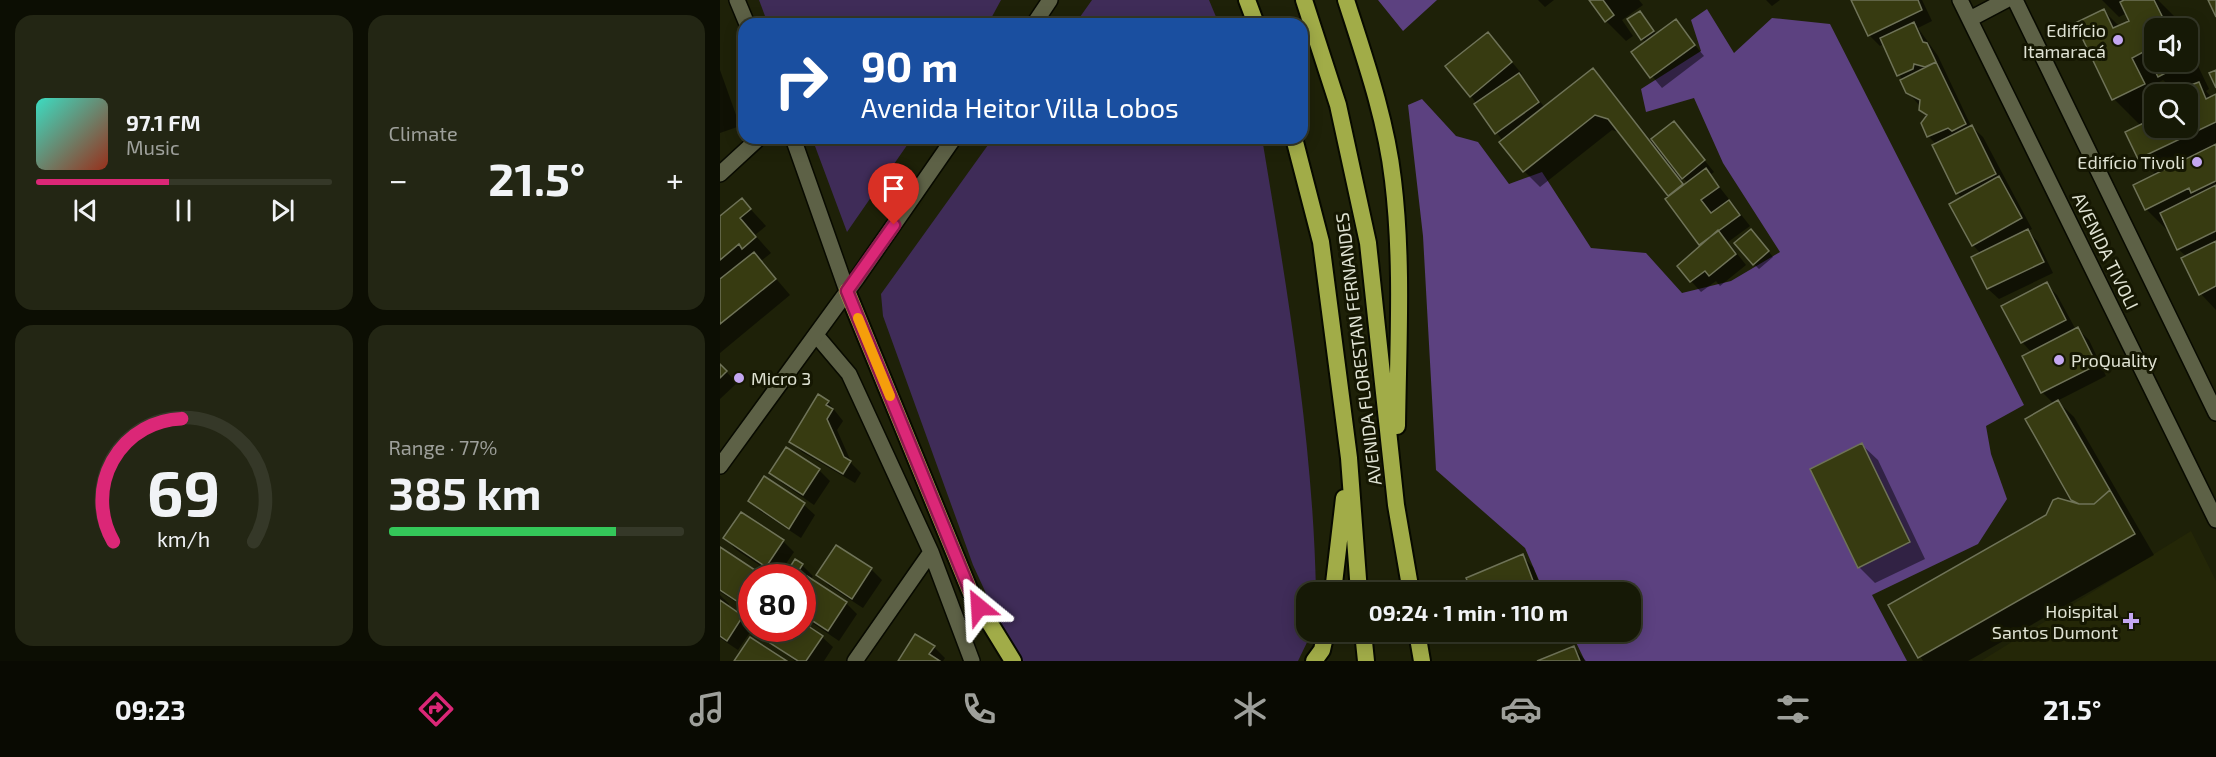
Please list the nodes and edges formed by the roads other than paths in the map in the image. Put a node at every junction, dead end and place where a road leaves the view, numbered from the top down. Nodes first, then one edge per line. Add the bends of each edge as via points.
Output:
1 (737, 0) edge
2 (1050, 0) edge
3 (1247, 0) edge
4 (1304, 0) edge
5 (1346, 0) edge
6 (1960, 0) edge
7 (2006, 0) edge
8 (2015, 0) edge
9 (744, 18) edge
10 (1038, 18) edge
11 (1254, 18) edge
12 (1970, 18) junction
13 (752, 144) edge
14 (795, 144) edge
15 (950, 144) edge
16 (1296, 144) edge
17 (720, 174) edge
18 (847, 291) junction
19 (816, 335) junction
20 (2216, 412) edge
21 (1349, 458) junction
22 (720, 466) edge
23 (1396, 505) junction
24 (2216, 520) edge
25 (931, 552) junction
26 (1334, 582) edge
27 (1358, 582) edge
28 (1409, 582) edge
29 (1324, 642) edge
30 (1364, 642) edge
31 (1419, 642) edge
32 (855, 661) edge
33 (972, 661) edge
34 (1013, 661) edge
35 (1314, 661) edge
36 (1366, 661) edge
37 (1422, 661) edge

1 - 9 street
2 - 10 street
3 - 11 highway
4 - 23 highway, AVENIDA FLORESTAN FERNANDES via 1338,105 1368,243
5 - 23 highway via 1377,98 1393,179 1398,248
6 - 12 street, AVENIDA TIVOLI
7 - 12 street
8 - 20 street, AVENIDA TIVOLI
12 - 24 street, AVENIDA TIVOLI
13 - 17 street
14 - 18 street
15 - 18 street
16 - 21 highway, AVENIDA FLORESTAN FERNANDES via 1321,242
18 - 19 street
18 - 34 highway via 970,591
19 - 22 street
19 - 25 street via 849,374
21 - 26 highway
21 - 27 highway, AVENIDA FLORESTAN FERNANDES
23 - 28 highway, AVENIDA FLORESTAN FERNANDES
25 - 32 street
25 - 33 street
29 - 35 highway
30 - 36 highway
31 - 37 highway

